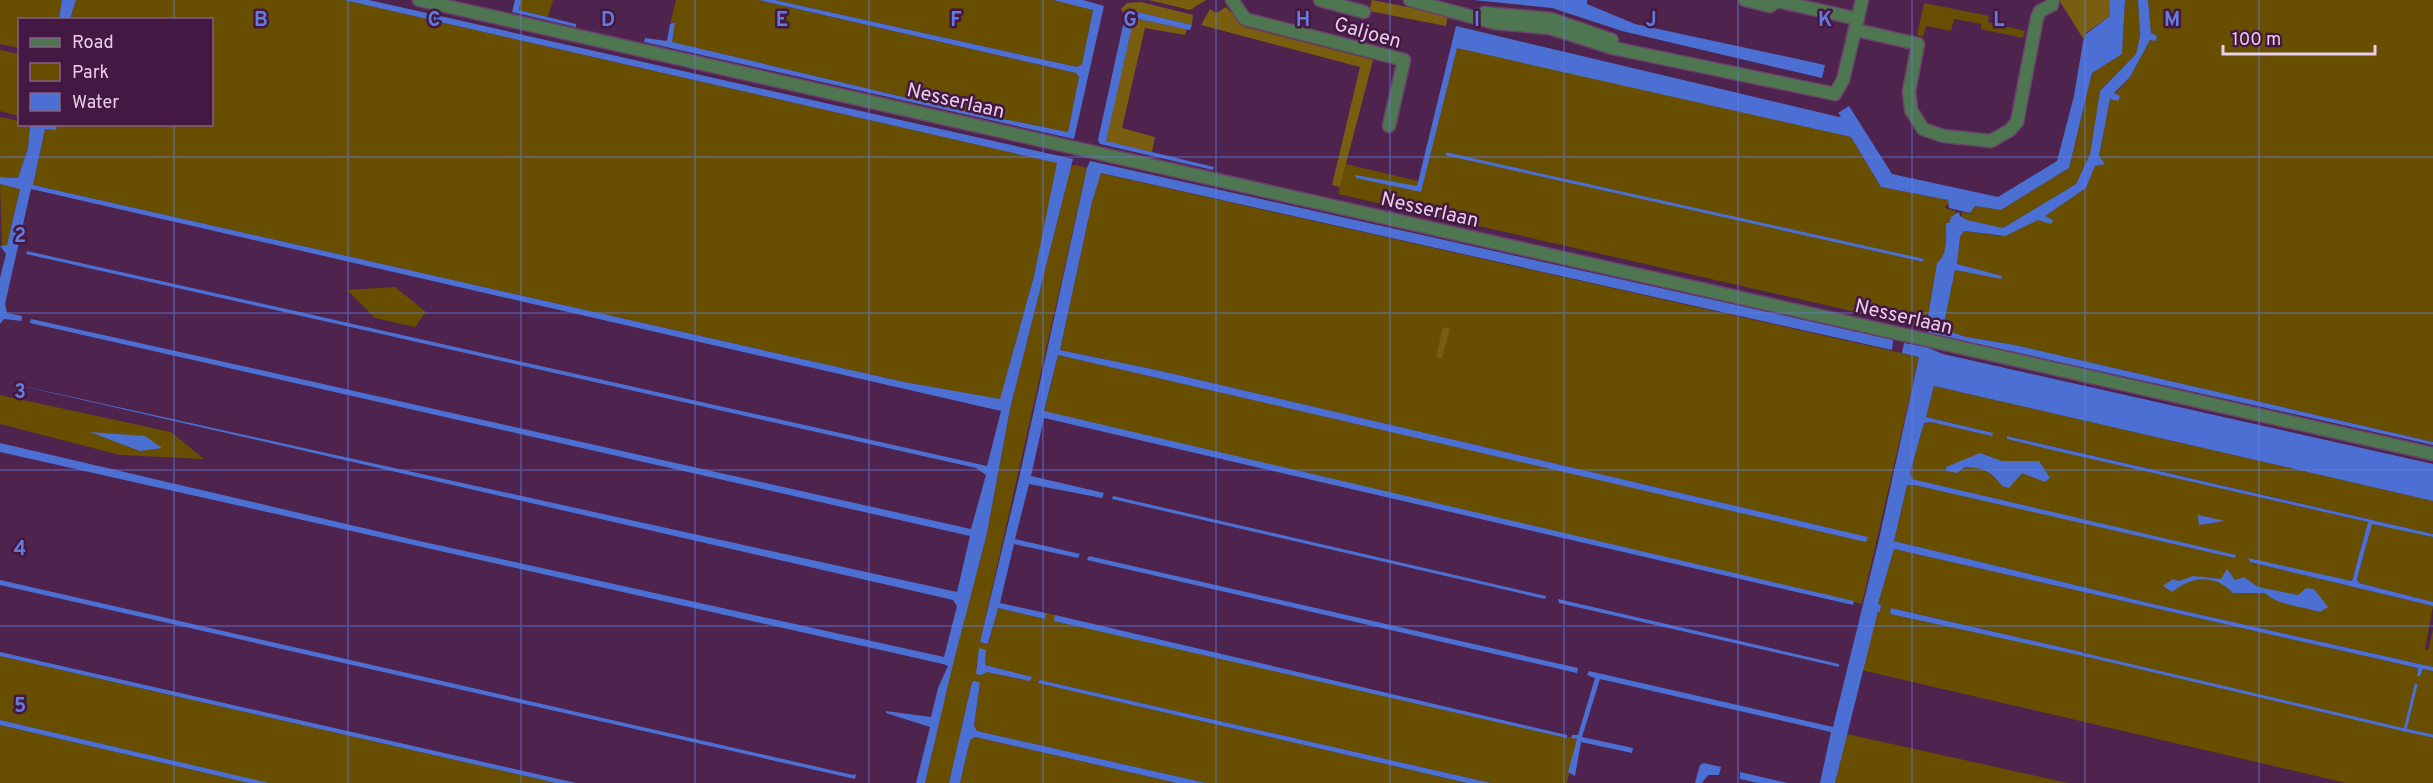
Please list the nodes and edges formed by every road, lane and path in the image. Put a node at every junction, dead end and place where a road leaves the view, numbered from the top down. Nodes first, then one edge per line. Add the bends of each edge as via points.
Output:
1 (418, 0) edge
2 (1232, 0) edge
3 (1320, 0) edge
4 (1410, 0) edge
5 (1749, 0) edge
6 (1862, 0) edge
7 (2053, 0) edge
8 (1364, 12) dead end
9 (1857, 25) junction
10 (1389, 126) dead end
11 (2433, 454) edge

1 - 11 street, Nesserlaan
2 - 10 street, Galjoen via 1245,19 1404,60
3 - 8 street, Galjoen
4 - 9 street via 1454,10 1551,19 1662,57 1835,94 1843,80
5 - 9 street via 1770,6 1777,1
6 - 9 street
7 - 9 street via 2037,18 2017,122 1991,141 1943,136 1923,129 1911,110 1909,91 1918,44

